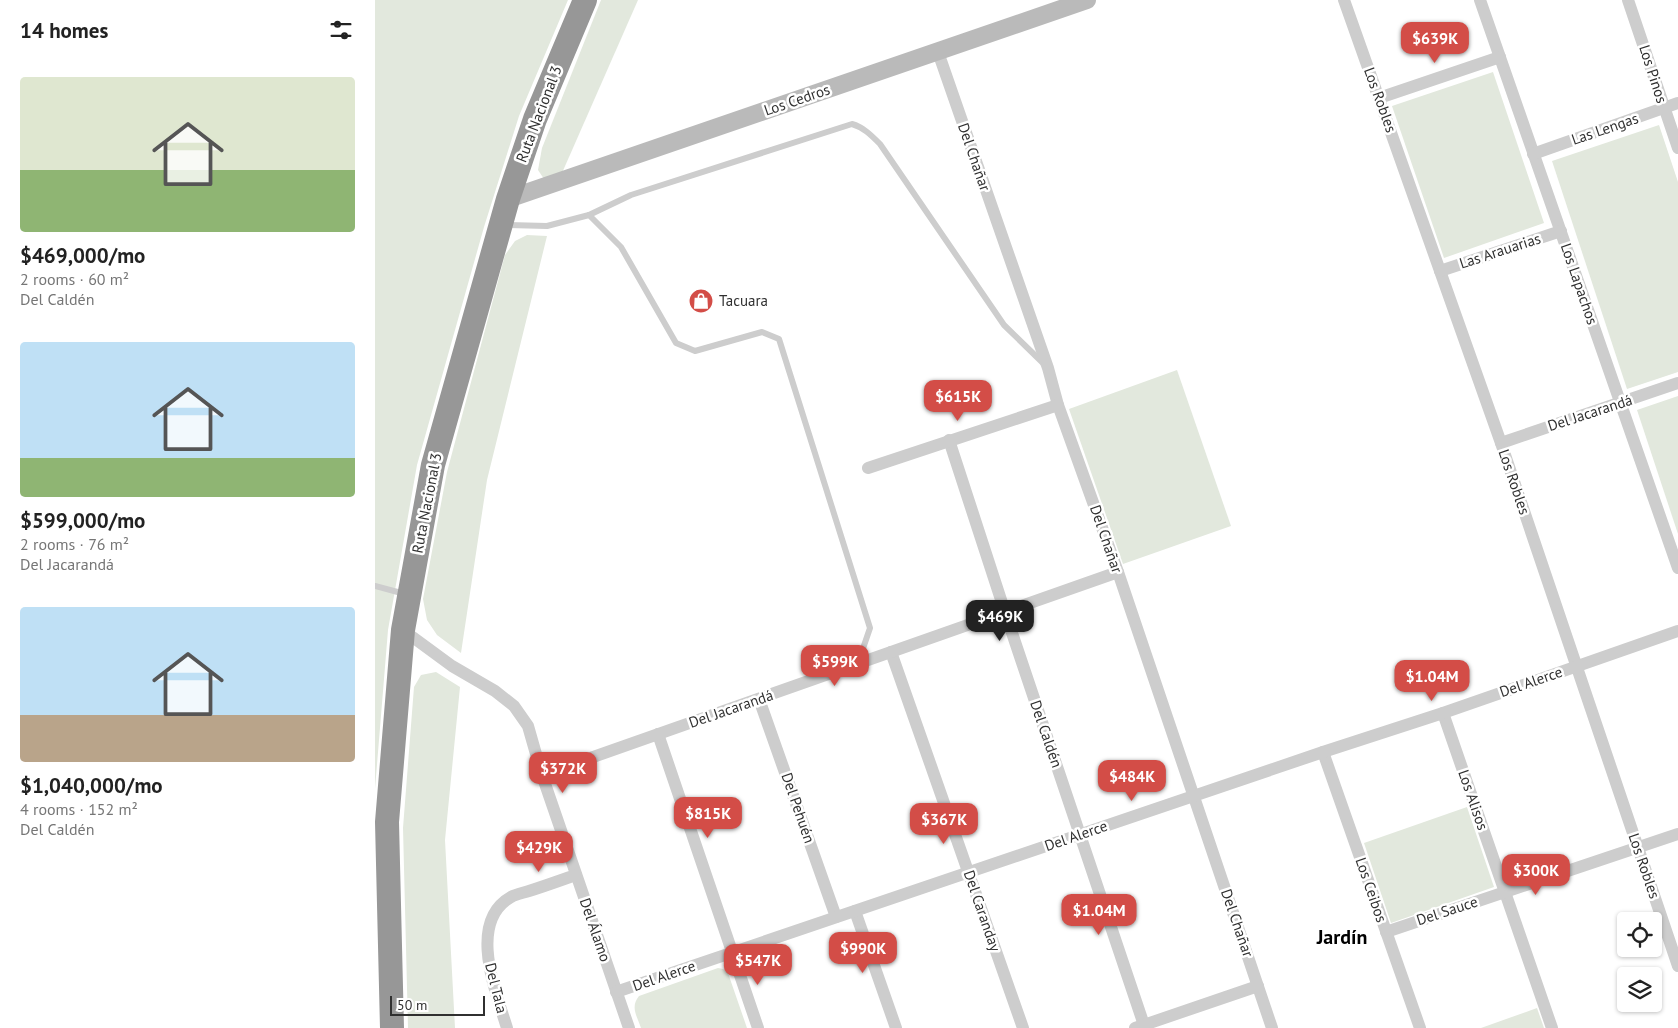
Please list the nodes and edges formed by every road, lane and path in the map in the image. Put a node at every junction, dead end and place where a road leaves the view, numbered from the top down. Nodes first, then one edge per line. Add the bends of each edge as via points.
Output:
1 (585, 0) edge
2 (1087, 0) edge
3 (1344, 0) edge
4 (1480, 0) edge
5 (1628, 0) edge
6 (938, 52) junction
7 (1500, 57) junction
8 (1379, 98) junction
9 (1678, 103) edge
10 (1664, 108) junction
11 (1678, 148) edge
12 (1533, 154) junction
13 (508, 199) junction
14 (589, 215) junction
15 (500, 225) junction
16 (1561, 231) junction
17 (1440, 271) junction
18 (1048, 368) junction
19 (1678, 384) edge
20 (1621, 403) junction
21 (1058, 404) junction
22 (949, 440) junction
23 (1501, 442) junction
24 (868, 468) dead end
25 (1678, 568) edge
26 (1117, 572) junction
27 (375, 586) edge
28 (409, 596) junction
29 (1005, 612) junction
30 (403, 630) junction
31 (1678, 631) edge
32 (891, 652) junction
33 (858, 664) junction
34 (1576, 666) junction
35 (759, 699) junction
36 (1443, 713) junction
37 (658, 734) junction
38 (1323, 752) junction
39 (542, 775) junction
40 (1193, 796) junction
41 (1079, 834) junction
42 (1678, 834) edge
43 (1638, 848) junction
44 (968, 872) junction
45 (576, 875) junction
46 (1505, 892) junction
47 (855, 910) junction
48 (836, 917) junction
49 (1386, 932) junction
50 (732, 952) junction
51 (1678, 966) edge
52 (1258, 986) junction
53 (616, 992) junction
54 (1141, 1027) edge
55 (392, 1028) edge
56 (507, 1028) edge
57 (629, 1028) edge
58 (758, 1028) edge
59 (896, 1028) edge
60 (1023, 1028) edge
61 (1272, 1028) edge
62 (1420, 1028) edge
63 (1552, 1028) edge

1 - 13 highway, Ruta Nacional 3 via 535,119
2 - 6 street, Los Cedros
3 - 8 street, Los Robles
4 - 7 street, Los Lapachos
5 - 10 street, Los Pinos
6 - 13 street, Los Cedros
6 - 18 street, Del Chañar
7 - 8 street
7 - 12 street, Los Lapachos
8 - 17 street, Los Robles
9 - 10 street, Las Lengas
10 - 11 street, Los Pinos
10 - 12 street, Las Lengas
12 - 16 street, Los Lapachos
13 - 15 highway, Ruta Nacional 3
14 - 15 lane via 547,226
14 - 18 lane via 631,195 852,124 870,134 879,144 1004,325
14 - 33 lane via 621,247 675,343 695,352 762,332 779,339 870,628
15 - 28 highway, Ruta Nacional 3 via 433,464
16 - 17 street, Las Arauarias
16 - 20 street, Los Lapachos
17 - 23 street, Los Robles
18 - 21 street, Del Chañar
19 - 20 street, Del Jacarandá
20 - 23 street, Del Jacarandá
20 - 25 street, Los Lapachos
21 - 22 street
21 - 26 street, Del Chañar
22 - 24 street
22 - 29 street, Del Caldén
23 - 34 street, Los Robles
26 - 29 street, Del Jacarandá
26 - 40 street, Del Chañar
27 - 28 lane
28 - 30 highway, Ruta Nacional 3
29 - 32 street, Del Jacarandá
29 - 41 street, Del Caldén
30 - 39 street, Del Álamo via 513,706 528,726
30 - 55 highway, Ruta Nacional 3 via 387,822
31 - 34 street, Del Alerce
32 - 33 street, Del Jacarandá
32 - 44 street, Del Caranday
33 - 35 street, Del Jacarandá
34 - 36 street, Del Alerce
34 - 43 street, Los Robles
35 - 37 street, Del Jacarandá
35 - 48 street, Del Pehuén
36 - 38 street, Del Alerce
36 - 46 street, Los Alisos
37 - 39 street, Del Jacarandá
37 - 50 street
38 - 40 street, Del Alerce
38 - 49 street, Los Ceibos
39 - 45 street, Del Álamo
40 - 41 street, Del Alerce
40 - 52 street, Del Chañar
41 - 44 street, Del Alerce
41 - 54 street, Del Caldén
42 - 43 street, Del Sauce
43 - 46 street, Del Sauce
43 - 51 street, Los Robles
44 - 47 street, Del Alerce
44 - 60 street, Del Caranday
45 - 53 street, Del Álamo
45 - 56 street, Del Tala via 511,897 496,909 487,946 490,974
46 - 49 street, Del Sauce
46 - 63 street, Los Alisos
47 - 48 street, Del Alerce
47 - 59 street
48 - 50 street, Del Alerce
49 - 62 street, Los Ceibos
50 - 53 street, Del Alerce
50 - 58 street
52 - 54 street
52 - 61 street, Del Chañar
53 - 57 street, Del Álamo

